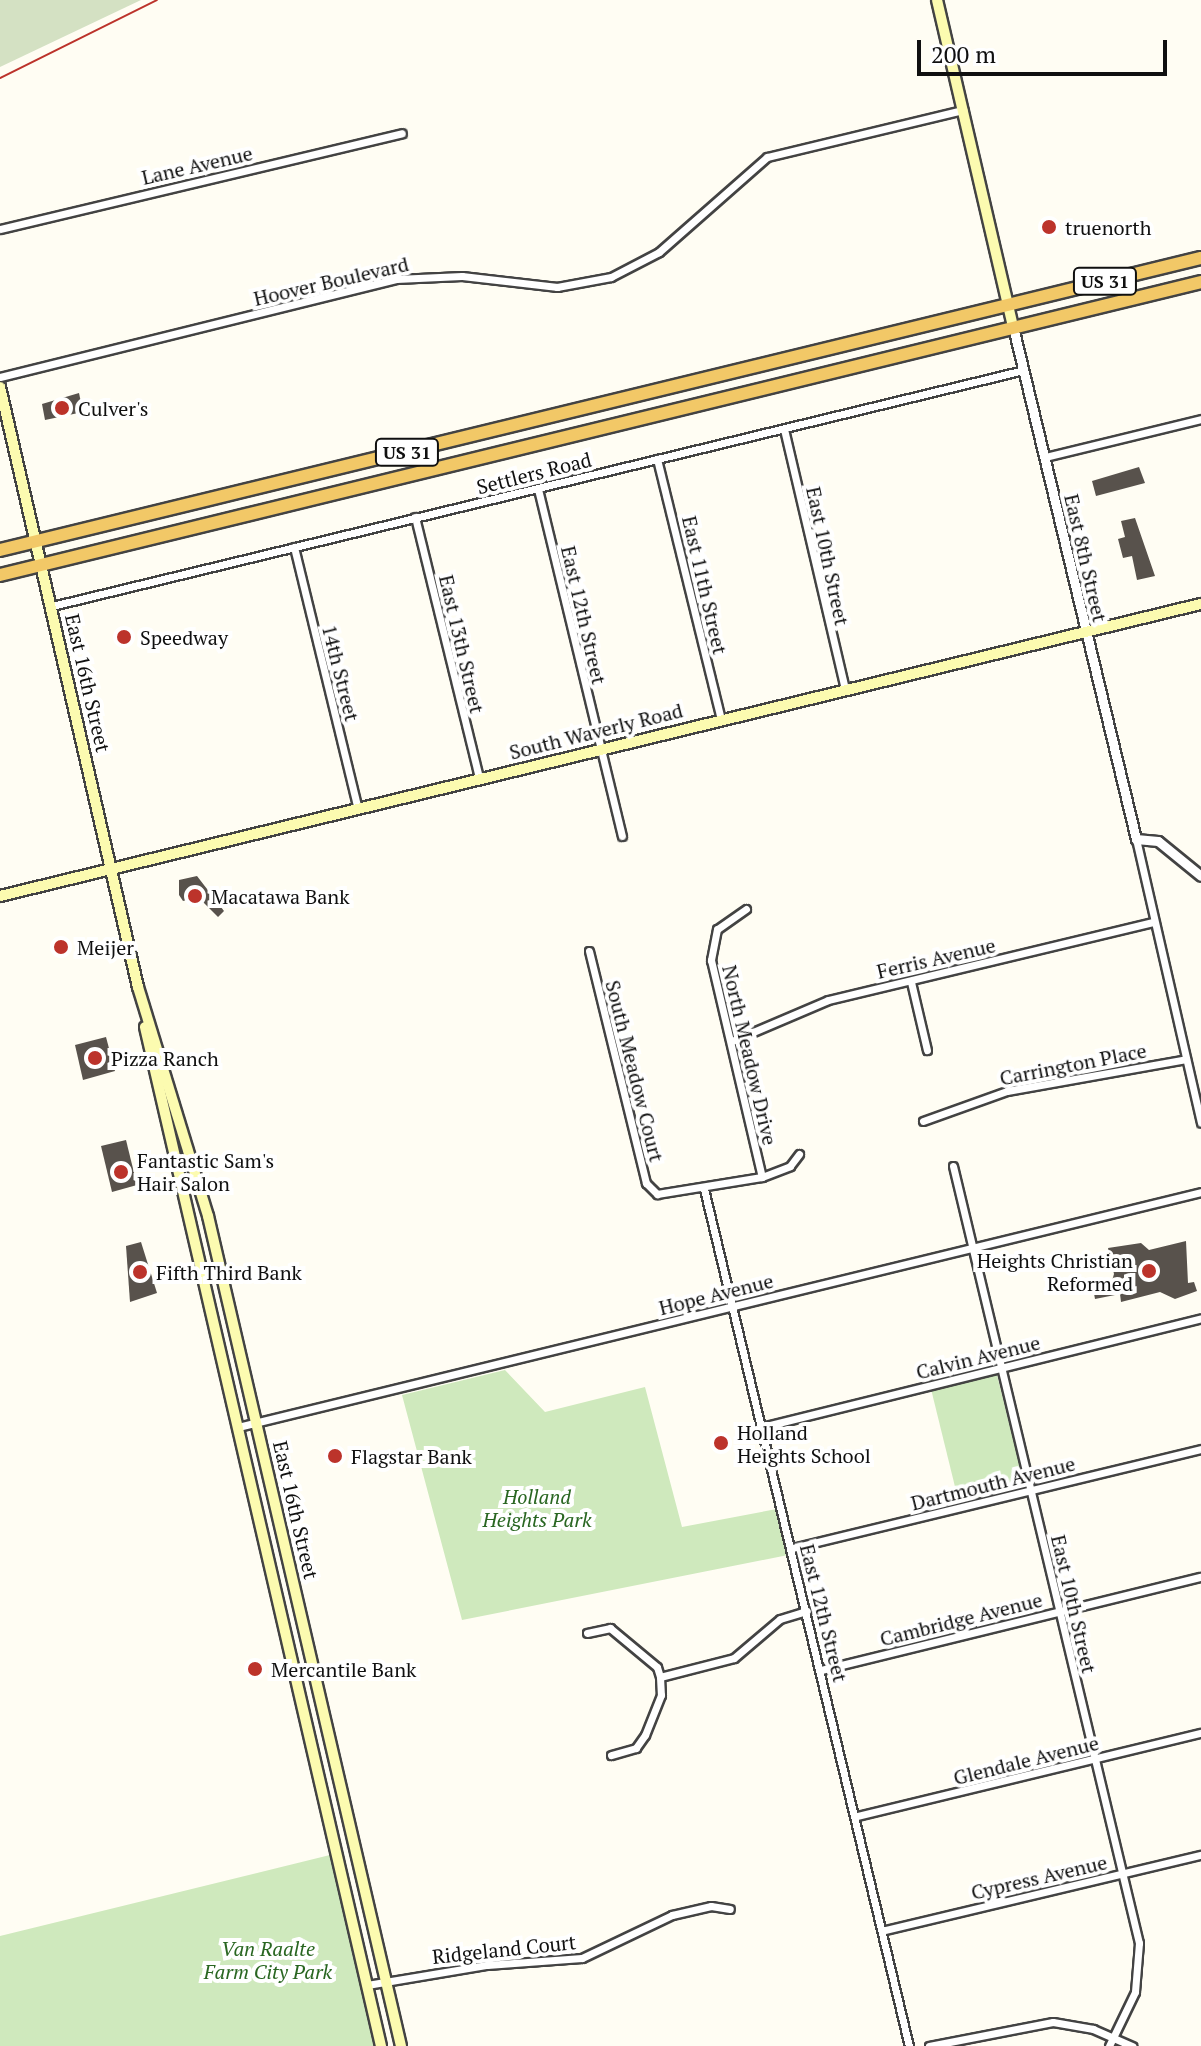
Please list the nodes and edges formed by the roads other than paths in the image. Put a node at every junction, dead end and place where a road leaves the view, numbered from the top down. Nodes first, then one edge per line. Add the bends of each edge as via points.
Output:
1 (937, 0) edge
2 (963, 110) junction
3 (402, 133) dead end
4 (0, 229) edge
5 (1201, 258) edge
6 (1201, 275) edge
7 (1201, 282) edge
8 (1142, 296) junction
9 (1008, 305) junction
10 (1013, 327) junction
11 (778, 361) junction
12 (1024, 370) junction
13 (0, 377) edge
14 (0, 387) edge
15 (771, 387) junction
16 (1201, 419) edge
17 (784, 429) junction
18 (1045, 457) junction
19 (657, 459) junction
20 (274, 484) junction
21 (538, 489) junction
22 (280, 508) junction
23 (415, 517) junction
24 (36, 542) junction
25 (294, 547) junction
26 (0, 550) edge
27 (42, 565) junction
28 (0, 575) edge
29 (1201, 604) edge
30 (52, 606) junction
31 (1085, 633) junction
32 (845, 689) junction
33 (721, 719) junction
34 (600, 748) junction
35 (479, 778) junction
36 (357, 806) junction
37 (622, 836) dead end
38 (1136, 839) junction
39 (111, 870) junction
40 (1201, 876) edge
41 (0, 896) edge
42 (746, 909) dead end
43 (1154, 922) junction
44 (589, 951) dead end
45 (911, 982) junction
46 (138, 987) junction
47 (732, 1041) junction
48 (927, 1050) dead end
49 (1186, 1059) junction
50 (923, 1121) dead end
51 (1201, 1123) edge
52 (799, 1154) dead end
53 (953, 1166) dead end
54 (762, 1177) junction
55 (704, 1189) junction
56 (1201, 1192) edge
57 (973, 1246) junction
58 (733, 1306) junction
59 (1201, 1318) edge
60 (1002, 1368) junction
61 (257, 1422) junction
62 (238, 1427) junction
63 (762, 1427) junction
64 (1201, 1449) edge
65 (1031, 1490) junction
66 (792, 1548) junction
67 (1201, 1577) edge
68 (807, 1611) junction
69 (1060, 1612) junction
70 (587, 1633) dead end
71 (821, 1670) junction
72 (660, 1677) junction
73 (1201, 1733) edge
74 (611, 1755) dead end
75 (1095, 1759) junction
76 (857, 1816) junction
77 (1201, 1855) edge
78 (1123, 1874) junction
79 (730, 1909) dead end
80 (885, 1930) junction
81 (386, 1981) junction
82 (367, 1985) junction
83 (1114, 2037) junction
84 (381, 2046) edge
85 (401, 2046) edge
86 (909, 2046) edge
87 (929, 2046) edge
88 (1109, 2046) edge
89 (1132, 2046) edge

1 - 2 main road, East 8th Street
2 - 9 main road, East 8th Street
2 - 13 street, Hoover Boulevard via 767,157 659,252 611,277 557,287 462,276 396,279
3 - 4 street, Lane Avenue
5 - 9 highway, US 31
6 - 8 highway
7 - 8 highway, US 31
8 - 10 highway, US 31
9 - 10 main road, East 8th Street
9 - 11 highway, US 31
10 - 12 street, East 8th Street
10 - 15 highway, US 31
11 - 15 highway
11 - 20 highway, US 31
12 - 17 street, Settlers Road
12 - 18 street, East 8th Street
14 - 24 main road, East 16th Street
15 - 22 highway, US 31
16 - 18 street
17 - 19 street, Settlers Road
17 - 32 street, East 10th Street
18 - 31 street, East 8th Street
19 - 21 street, Settlers Road
19 - 33 street, East 11th Street
20 - 22 highway
20 - 24 highway, US 31
21 - 23 street, Settlers Road
21 - 34 street, East 12th Street
22 - 27 highway, US 31
23 - 25 street, Settlers Road
23 - 35 street, East 13th Street
24 - 26 highway, US 31
24 - 27 main road, East 16th Street
25 - 30 street, Settlers Road
25 - 36 street, 14th Street
27 - 28 highway, US 31
27 - 30 main road, East 16th Street
29 - 31 main road, South Waverly Road
30 - 39 main road, East 16th Street
31 - 32 main road, South Waverly Road
31 - 38 street, East 8th Street
32 - 33 main road, South Waverly Road
33 - 34 main road, South Waverly Road
34 - 35 main road, South Waverly Road
34 - 37 street, East 12th Street
35 - 36 main road, South Waverly Road
36 - 39 main road, South Waverly Road
38 - 40 street via 1158,841
38 - 43 street, East 8th Street
39 - 41 main road, South Waverly Road
39 - 46 main road, East 16th Street
42 - 47 street, North Meadow Drive via 723,923 711,946
43 - 45 street, Ferris Avenue
43 - 49 street, East 8th Street
44 - 55 street, South Meadow Court via 646,1183 665,1197
45 - 47 street, Ferris Avenue via 828,1000
45 - 48 street
46 - 61 main road, East 16th Street via 208,1216
46 - 62 main road, East 16th Street via 154,1087
47 - 54 street, North Meadow Drive
49 - 50 street, Carrington Place via 1007,1091
49 - 51 street, East 8th Street
52 - 54 street, South Meadow Court via 790,1166
53 - 57 street, East 10th Street
54 - 55 street, South Meadow Court
55 - 58 street, East 12th Street
56 - 57 street, Hope Avenue
57 - 58 street, Hope Avenue
57 - 60 street, East 10th Street
58 - 61 street, Hope Avenue
58 - 63 street, East 12th Street
59 - 60 street, Calvin Avenue
60 - 63 street, Calvin Avenue
60 - 65 street, East 10th Street
61 - 62 street, Hope Avenue
61 - 81 main road, East 16th Street
62 - 82 main road, East 16th Street
63 - 66 street, East 12th Street
64 - 65 street, Dartmouth Avenue
65 - 66 street, Dartmouth Avenue
65 - 69 street, East 10th Street
66 - 68 street, East 12th Street
67 - 69 street, Cambridge Avenue
68 - 71 street, East 12th Street
68 - 72 street via 780,1619 734,1658
69 - 71 street, Cambridge Avenue
69 - 75 street, East 10th Street
70 - 72 street via 610,1628 657,1667
71 - 76 street, East 12th Street
72 - 74 street via 661,1695 645,1735 636,1748
73 - 75 street, Glendale Avenue
75 - 76 street, Glendale Avenue
75 - 78 street, East 10th Street
76 - 80 street, East 12th Street
77 - 78 street, Cypress Avenue
78 - 80 street, Cypress Avenue
78 - 83 street, East 10th Street via 1140,1962 1135,1992
79 - 81 street, Ridgeland Court via 711,1906 672,1915 582,1958 487,1965
80 - 86 street, East 12th Street
81 - 82 street, Ridgeland Court
81 - 85 main road, East 16th Street
82 - 84 main road, East 16th Street
83 - 87 street via 1053,2022
83 - 88 street, East 10th Street
83 - 89 street

